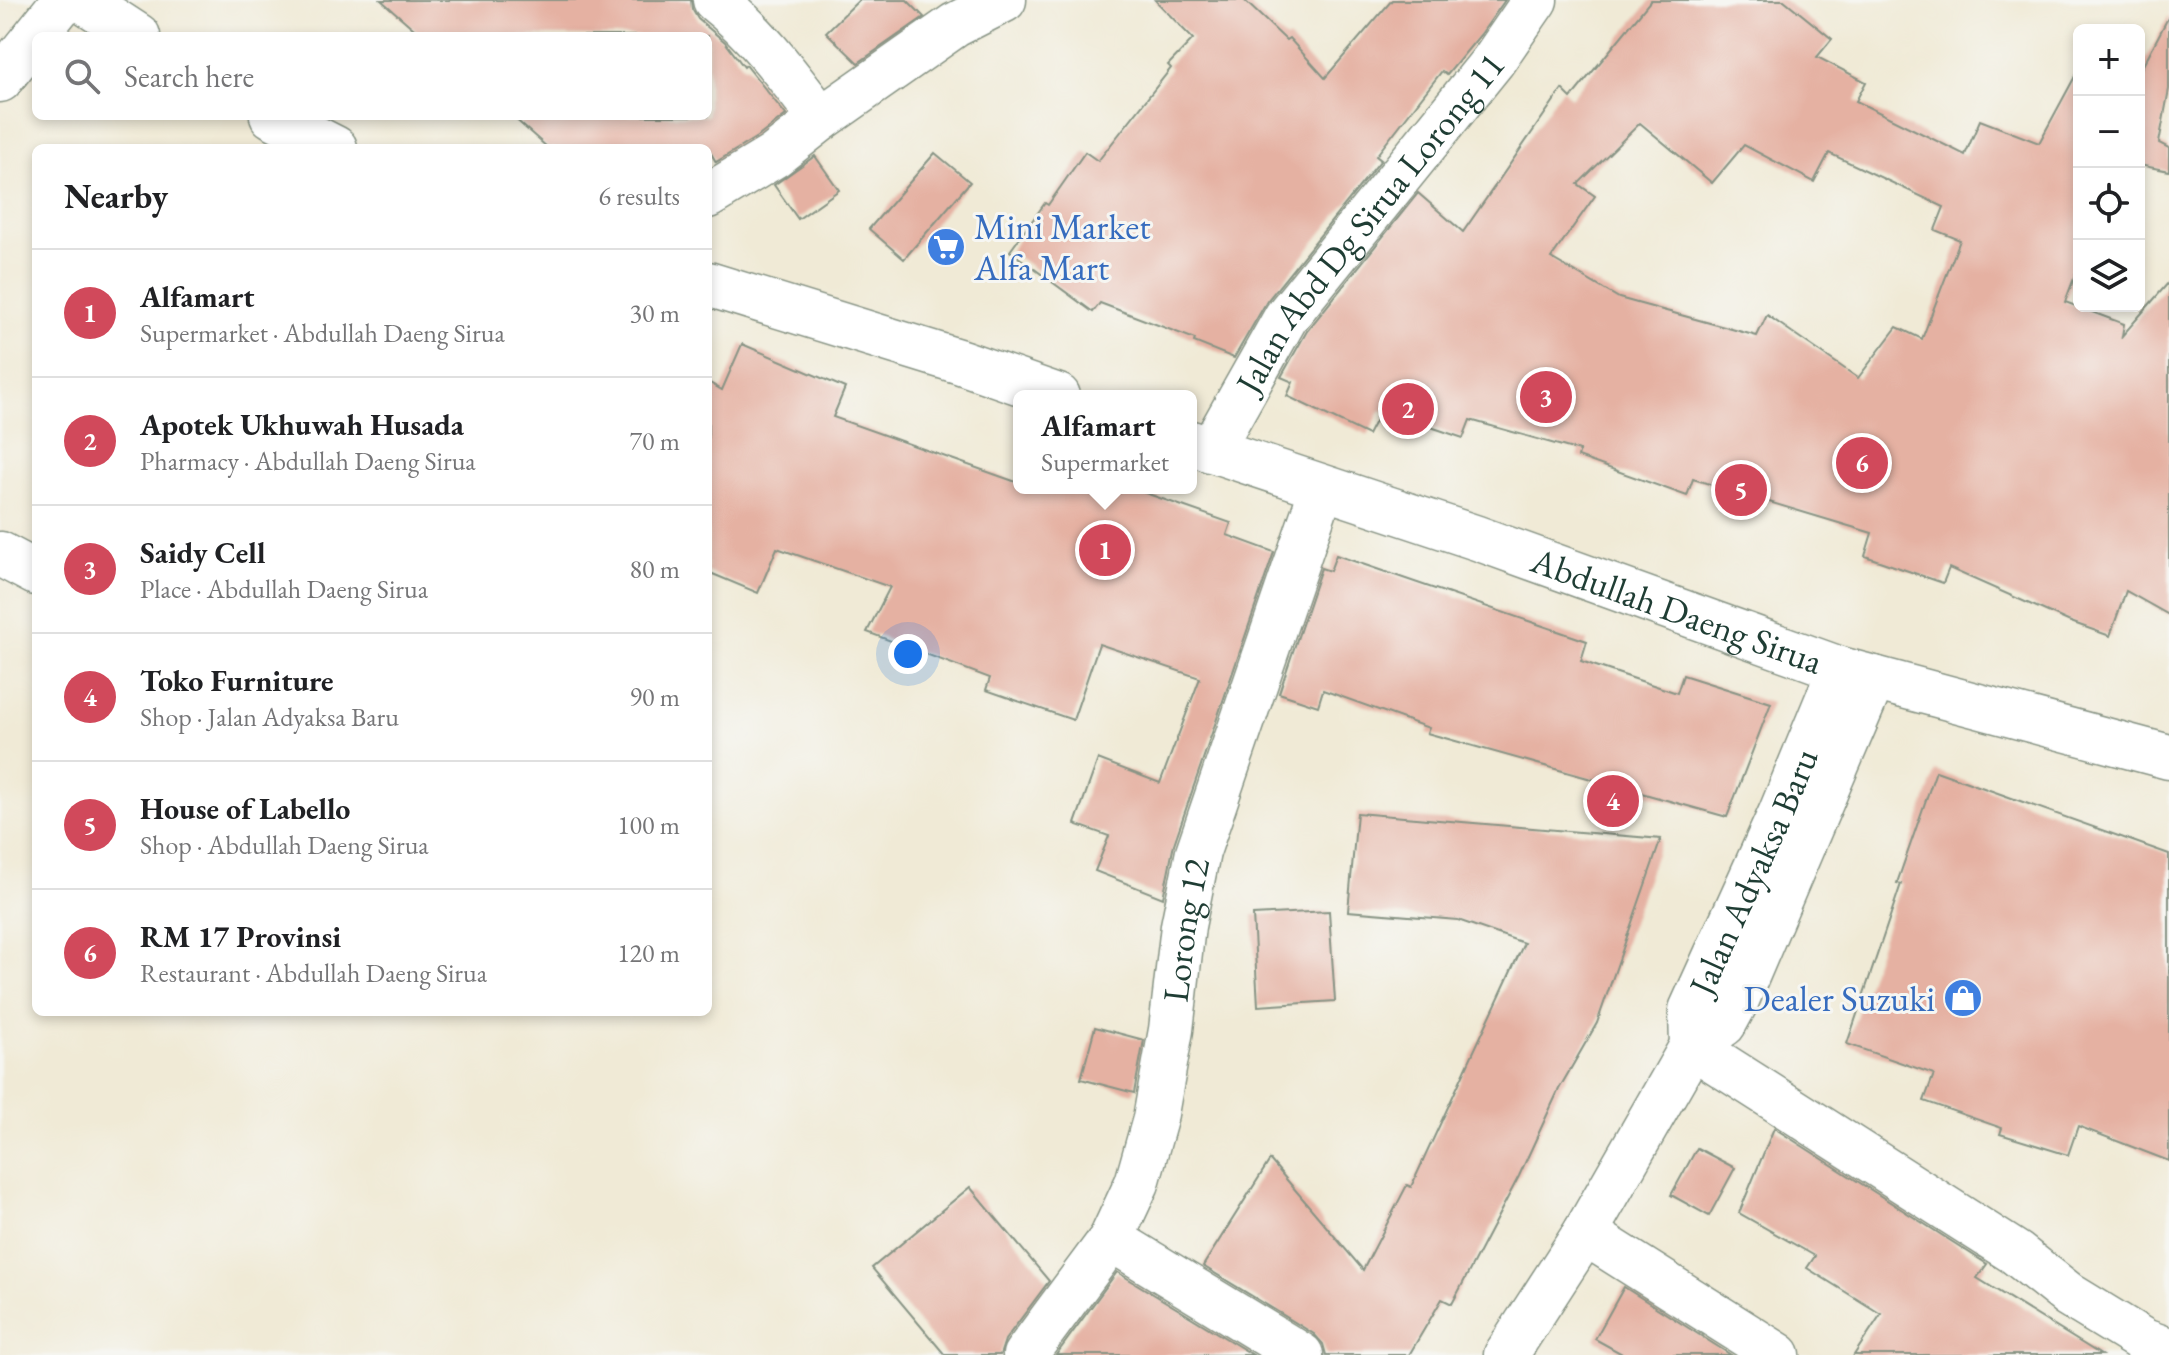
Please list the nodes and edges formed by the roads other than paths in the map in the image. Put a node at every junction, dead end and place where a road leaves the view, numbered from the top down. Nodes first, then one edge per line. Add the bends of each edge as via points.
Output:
1 (64, 0) edge
2 (83, 0) edge
3 (715, 0) edge
4 (1004, 0) edge
5 (1535, 0) edge
6 (38, 32) edge
7 (132, 32) edge
8 (32, 40) edge
9 (0, 80) edge
10 (821, 119) junction
11 (280, 120) edge
12 (327, 144) edge
13 (712, 194) edge
14 (712, 285) edge
15 (1041, 390) edge
16 (1201, 447) edge
17 (1322, 488) junction
18 (0, 554) edge
19 (32, 571) edge
20 (1857, 674) junction
21 (2169, 757) edge
22 (1692, 1046) junction
23 (1585, 1233) junction
24 (1111, 1239) junction
25 (2169, 1350) edge
26 (1025, 1355) edge
27 (1301, 1355) edge
28 (1506, 1355) edge
29 (1778, 1355) edge

1 - 6 street
2 - 7 street
3 - 10 street via 766,50
4 - 10 street via 955,25
5 - 16 street, Jalan Abd Dg Sirua Lorong 11 via 1493,61 1286,317
8 - 9 street
10 - 13 street
11 - 12 street
14 - 15 street
16 - 17 street, Abdullah Daeng Sirua
17 - 20 street, Abdullah Daeng Sirua
17 - 24 street, Lorong 12 via 1198,852 1155,1119 1137,1183
18 - 19 street
20 - 21 street, Abdullah Daeng Sirua
20 - 22 street, Jalan Adyaksa Baru via 1781,812 1691,1010
22 - 23 street
22 - 25 street via 2016,1253 2069,1295 2144,1341
23 - 28 street
23 - 29 street
24 - 26 street, Lorong 12
24 - 27 street

